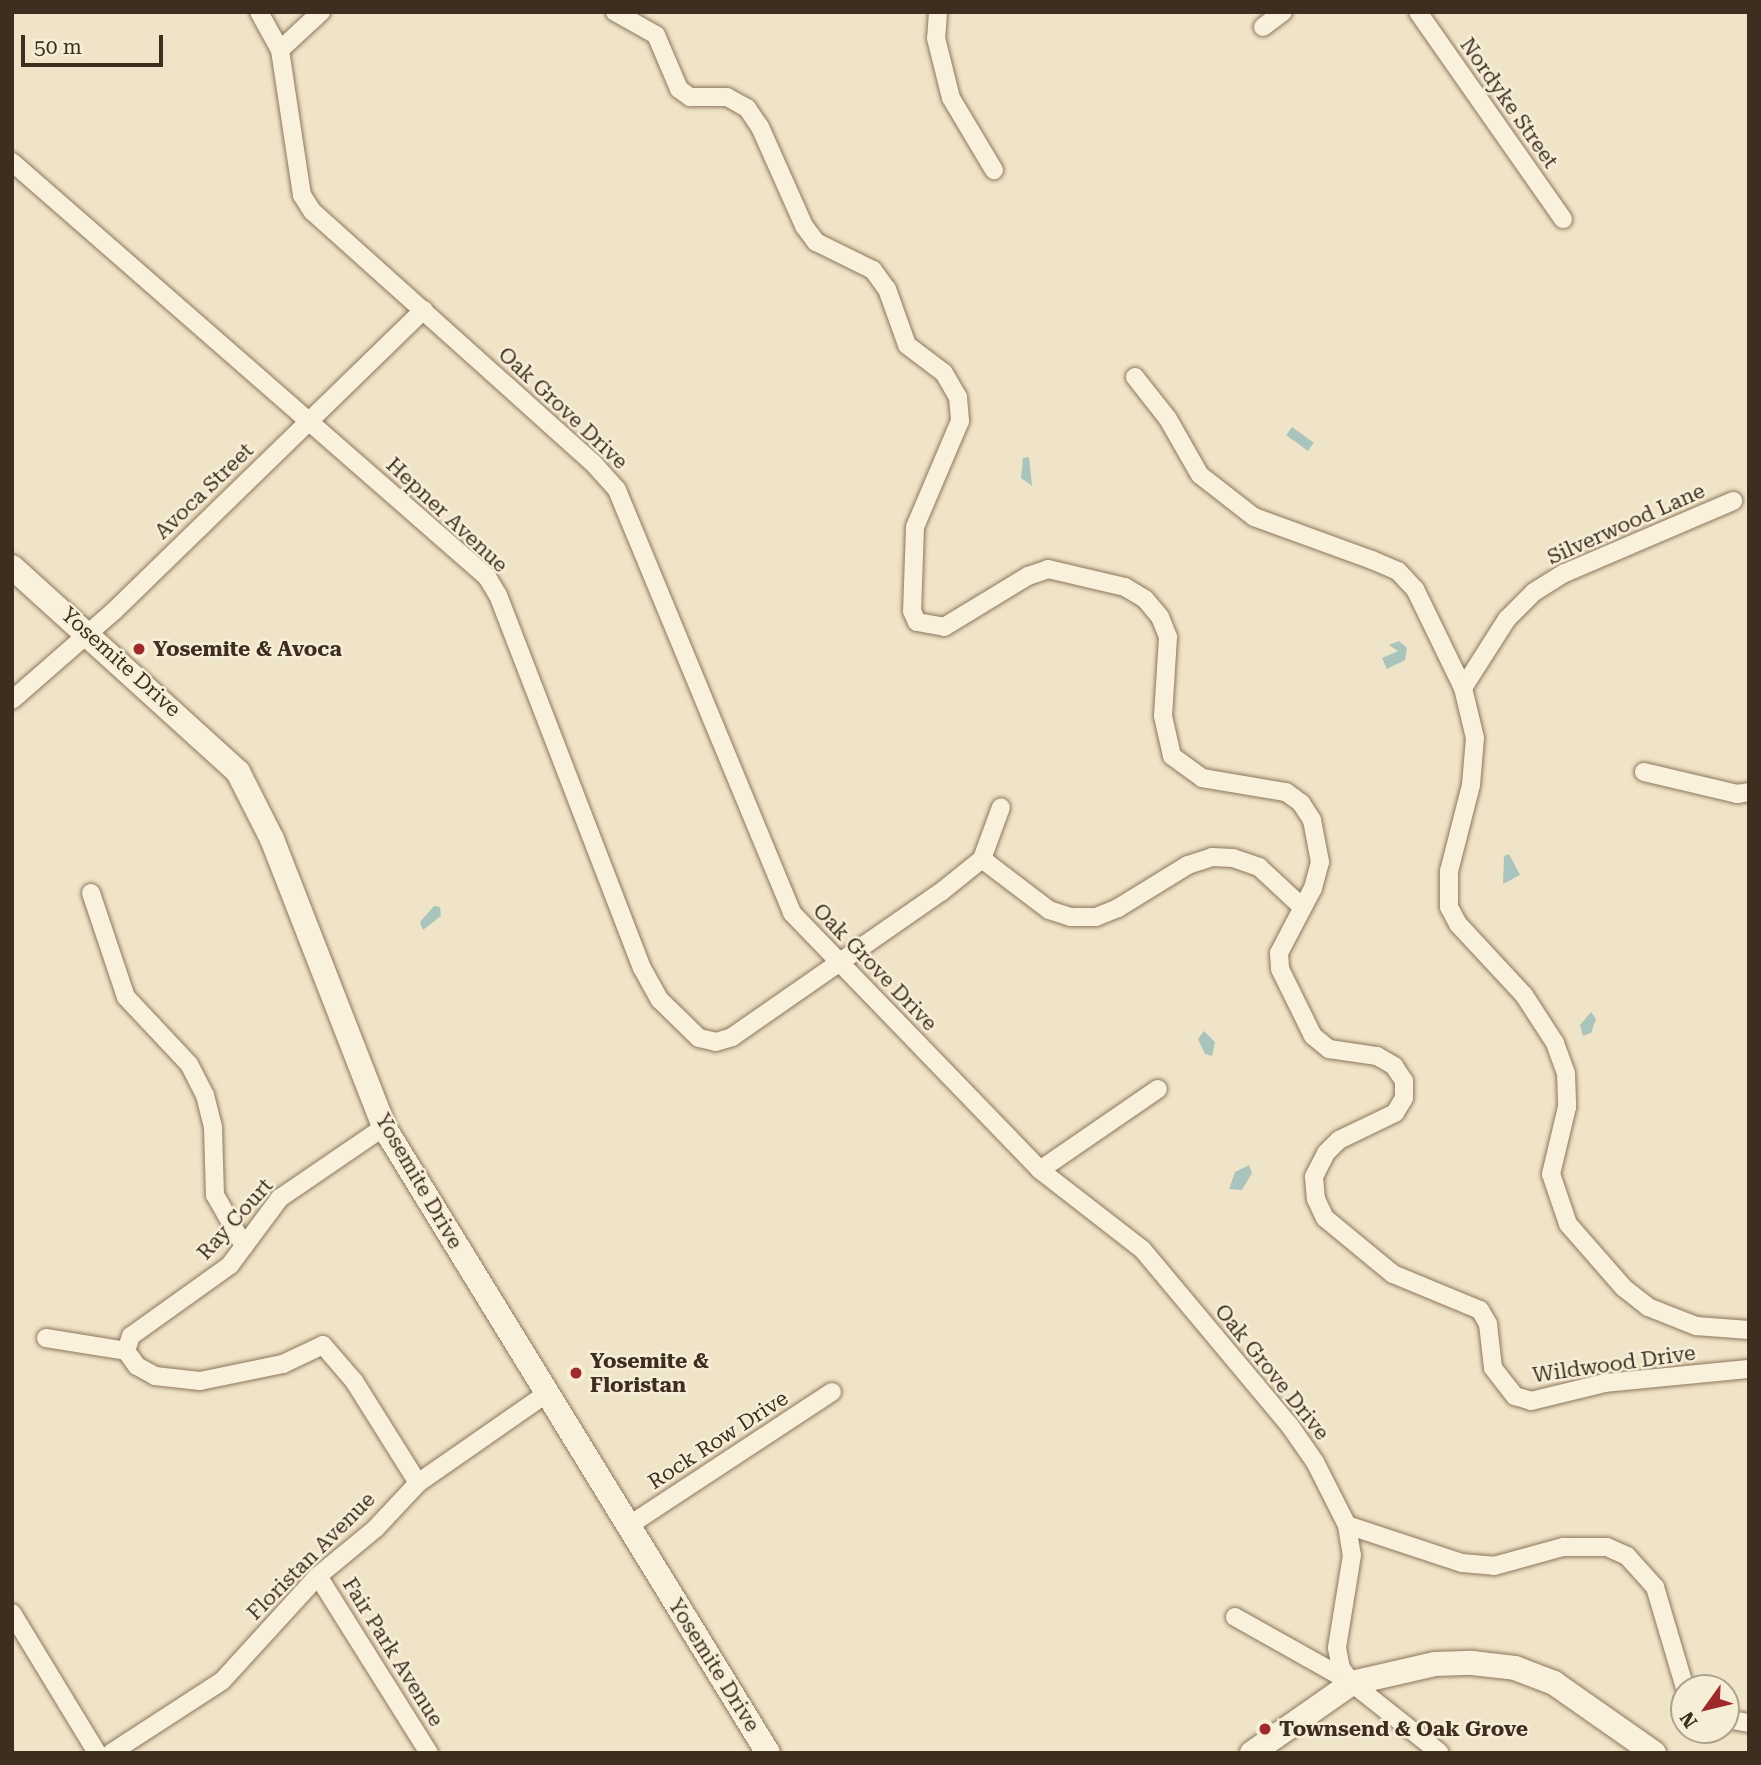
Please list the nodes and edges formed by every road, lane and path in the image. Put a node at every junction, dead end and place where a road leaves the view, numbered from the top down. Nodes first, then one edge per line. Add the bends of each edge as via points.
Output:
1 (259, 12) edge
2 (321, 12) edge
3 (615, 12) edge
4 (938, 12) edge
5 (1283, 12) edge
6 (1418, 12) edge
7 (1263, 27) dead end
8 (281, 50) junction
9 (12, 162) edge
10 (993, 170) dead end
11 (1563, 219) dead end
12 (424, 310) junction
13 (1135, 377) dead end
14 (308, 420) junction
15 (1733, 501) dead end
16 (12, 567) edge
17 (88, 632) junction
18 (1462, 688) junction
19 (12, 699) edge
20 (1644, 772) dead end
21 (1749, 792) edge
22 (1001, 807) dead end
23 (982, 859) junction
24 (91, 892) dead end
25 (1302, 907) junction
26 (837, 961) junction
27 (1158, 1089) dead end
28 (384, 1127) junction
29 (1040, 1170) junction
30 (244, 1245) junction
31 (1749, 1330) edge
32 (46, 1338) dead end
33 (126, 1351) junction
34 (1749, 1368) edge
35 (832, 1392) dead end
36 (546, 1394) junction
37 (418, 1483) junction
38 (1347, 1525) junction
39 (628, 1526) junction
40 (318, 1576) junction
41 (12, 1613) edge
42 (1235, 1616) dead end
43 (1681, 1674) edge
44 (1352, 1683) junction
45 (97, 1753) edge
46 (111, 1753) edge
47 (429, 1753) edge
48 (768, 1753) edge
49 (1252, 1753) edge
50 (1440, 1753) edge
51 (1654, 1753) edge

1 - 8 street, Oak Grove Drive
2 - 8 street
3 - 25 street, Wildwood Drive via 656,35 679,89 690,97 727,97 747,108 804,226 816,242 873,270 887,289 907,345 944,373 958,397 960,421 915,527 912,611 917,622 944,627 1028,576 1048,569 1125,587 1145,599 1160,617 1168,637 1164,716 1172,756 1202,778 1286,792 1301,803 1312,820 1320,862
4 - 10 street via 936,38 951,98
5 - 7 street
6 - 11 street, Nordyke Street
8 - 12 street, Oak Grove Drive via 302,195 312,211
9 - 14 street, Hepner Avenue
12 - 14 street, Avoca Street
12 - 26 street, Oak Grove Drive via 617,490 642,542 784,900
13 - 18 street via 1168,419 1200,475 1254,517 1398,571 1428,612
14 - 17 street, Avoca Street
14 - 26 street, Hepner Avenue via 487,577 498,595 642,968 681,1024 699,1038 716,1042 732,1037
15 - 18 street, Silverwood Lane via 1565,573 1534,592 1507,619
16 - 17 street, Yosemite Drive
17 - 19 street, Avoca Street
17 - 28 street, Yosemite Drive via 221,752 252,794
18 - 31 street via 1475,737 1471,785 1449,871 1449,907 1458,924 1524,995 1555,1042 1566,1073 1567,1107 1551,1174 1568,1224 1624,1288 1648,1307 1696,1326
20 - 21 street via 1737,794
22 - 23 street
23 - 25 street via 1049,910 1070,917 1096,917 1118,908 1188,865 1212,858 1233,858 1259,867
23 - 26 street
24 - 30 street via 126,997 182,1055 205,1095 213,1128 215,1195
25 - 34 street, Wildwood Drive via 1279,953 1280,969 1306,1025 1329,1049 1377,1056 1394,1066 1404,1081 1404,1097 1395,1113 1339,1140 1314,1177 1316,1199 1340,1234 1401,1278 1479,1310 1488,1324 1493,1368 1502,1383 1523,1399 1553,1399 1605,1384
26 - 29 street, Oak Grove Drive
27 - 29 street
28 - 30 street, Ray Court via 280,1198
28 - 36 street, Yosemite Drive
29 - 38 street, Oak Grove Drive via 1142,1249 1290,1426
30 - 33 street, Ray Court via 230,1265 131,1336
32 - 33 street
33 - 37 street via 137,1366 155,1376 200,1381 261,1371 323,1345 354,1381
35 - 39 street, Rock Row Drive
36 - 37 street, Floristan Avenue
36 - 39 street, Yosemite Drive
37 - 40 street, Floristan Avenue via 375,1529
38 - 43 street via 1462,1563 1494,1566 1563,1547 1607,1547 1626,1556 1655,1587
38 - 44 street, Oak Grove Drive via 1352,1555 1337,1652
39 - 48 street, Yosemite Drive
40 - 46 street, Floristan Avenue via 222,1681
40 - 47 street, Fair Park Avenue
41 - 45 street
42 - 44 street
44 - 49 street
44 - 50 street, Oak Grove Drive
44 - 51 street via 1435,1664 1515,1668 1554,1683

